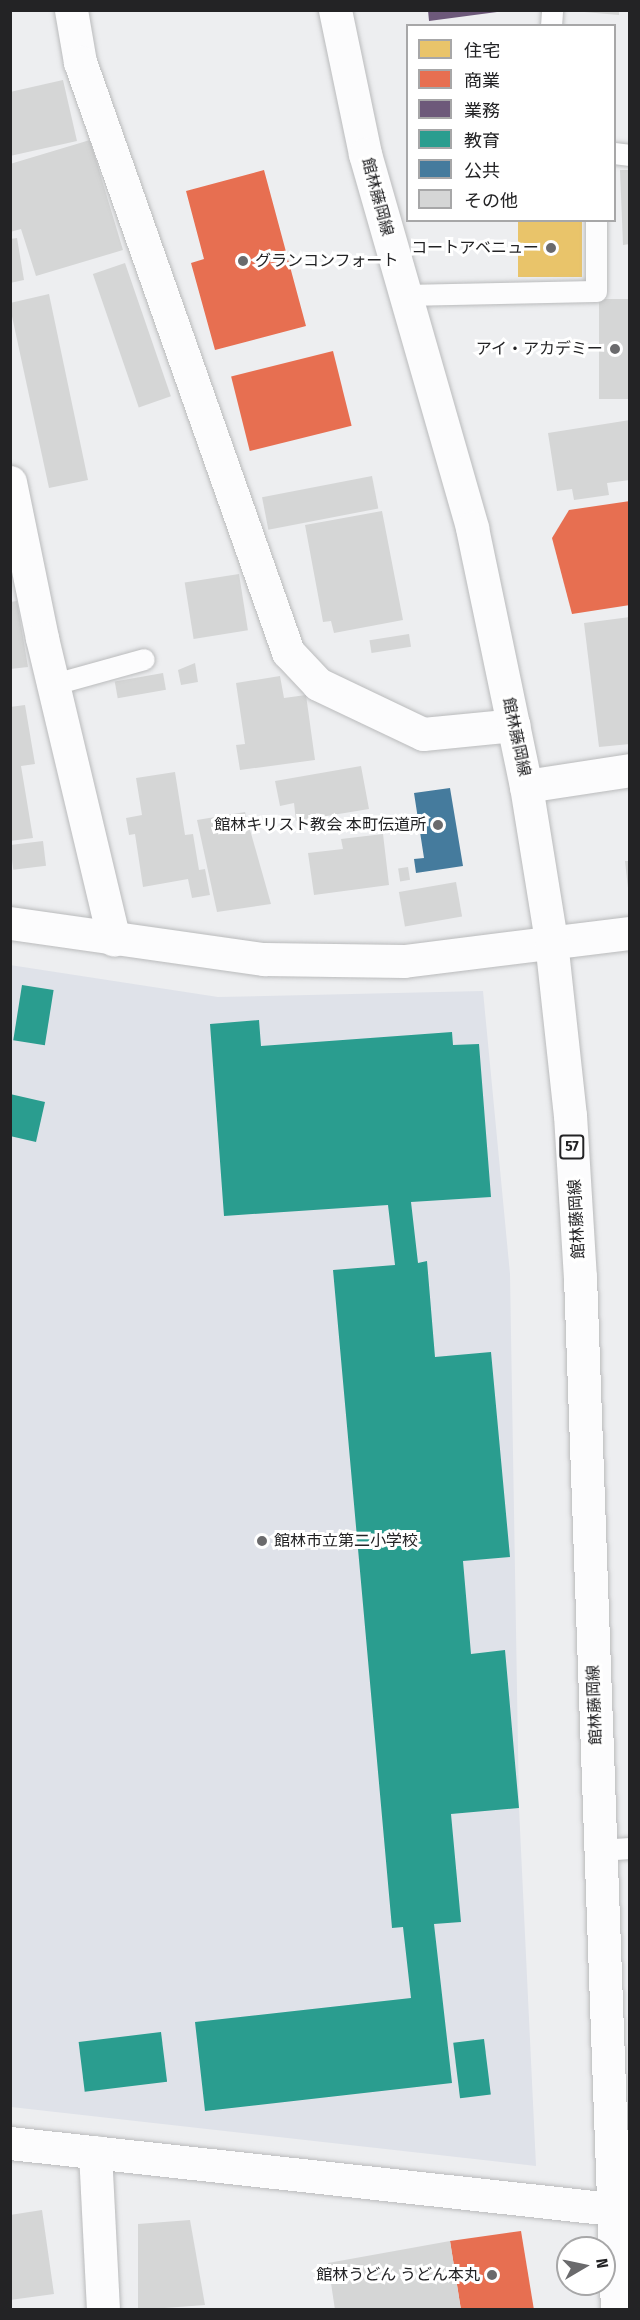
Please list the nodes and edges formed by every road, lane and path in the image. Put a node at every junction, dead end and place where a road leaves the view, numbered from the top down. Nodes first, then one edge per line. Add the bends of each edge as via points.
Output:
1 (71, 10) edge
2 (335, 10) edge
3 (596, 222) edge
4 (403, 294) junction
5 (10, 482) edge
6 (21, 586) edge
7 (144, 659) dead end
8 (54, 684) junction
9 (514, 725) junction
10 (630, 770) edge
11 (526, 786) junction
12 (10, 923) edge
13 (630, 933) edge
14 (114, 940) junction
15 (550, 941) junction
16 (615, 1849) edge
17 (10, 2143) edge
18 (95, 2152) junction
19 (621, 2210) edge
20 (103, 2310) edge
21 (617, 2310) edge

1 - 9 street via 80,62 288,652 318,684 423,734
2 - 4 street, 館林藤岡線 / 57 via 365,154
3 - 4 lane via 596,291
4 - 9 street, 館林藤岡線 / 57 via 472,528
5 - 6 street
6 - 8 street
7 - 8 lane
8 - 14 street
9 - 11 street, 館林藤岡線 / 57
10 - 11 street
11 - 15 street, 館林藤岡線 / 57
12 - 14 street
13 - 15 street
14 - 15 street via 264,959 404,961
15 - 16 street, 館林藤岡線 / 57 via 570,1115
16 - 19 street, 館林藤岡線 / 57
17 - 18 street
18 - 19 street
18 - 20 street
19 - 21 street, 館林藤岡線 / 57

